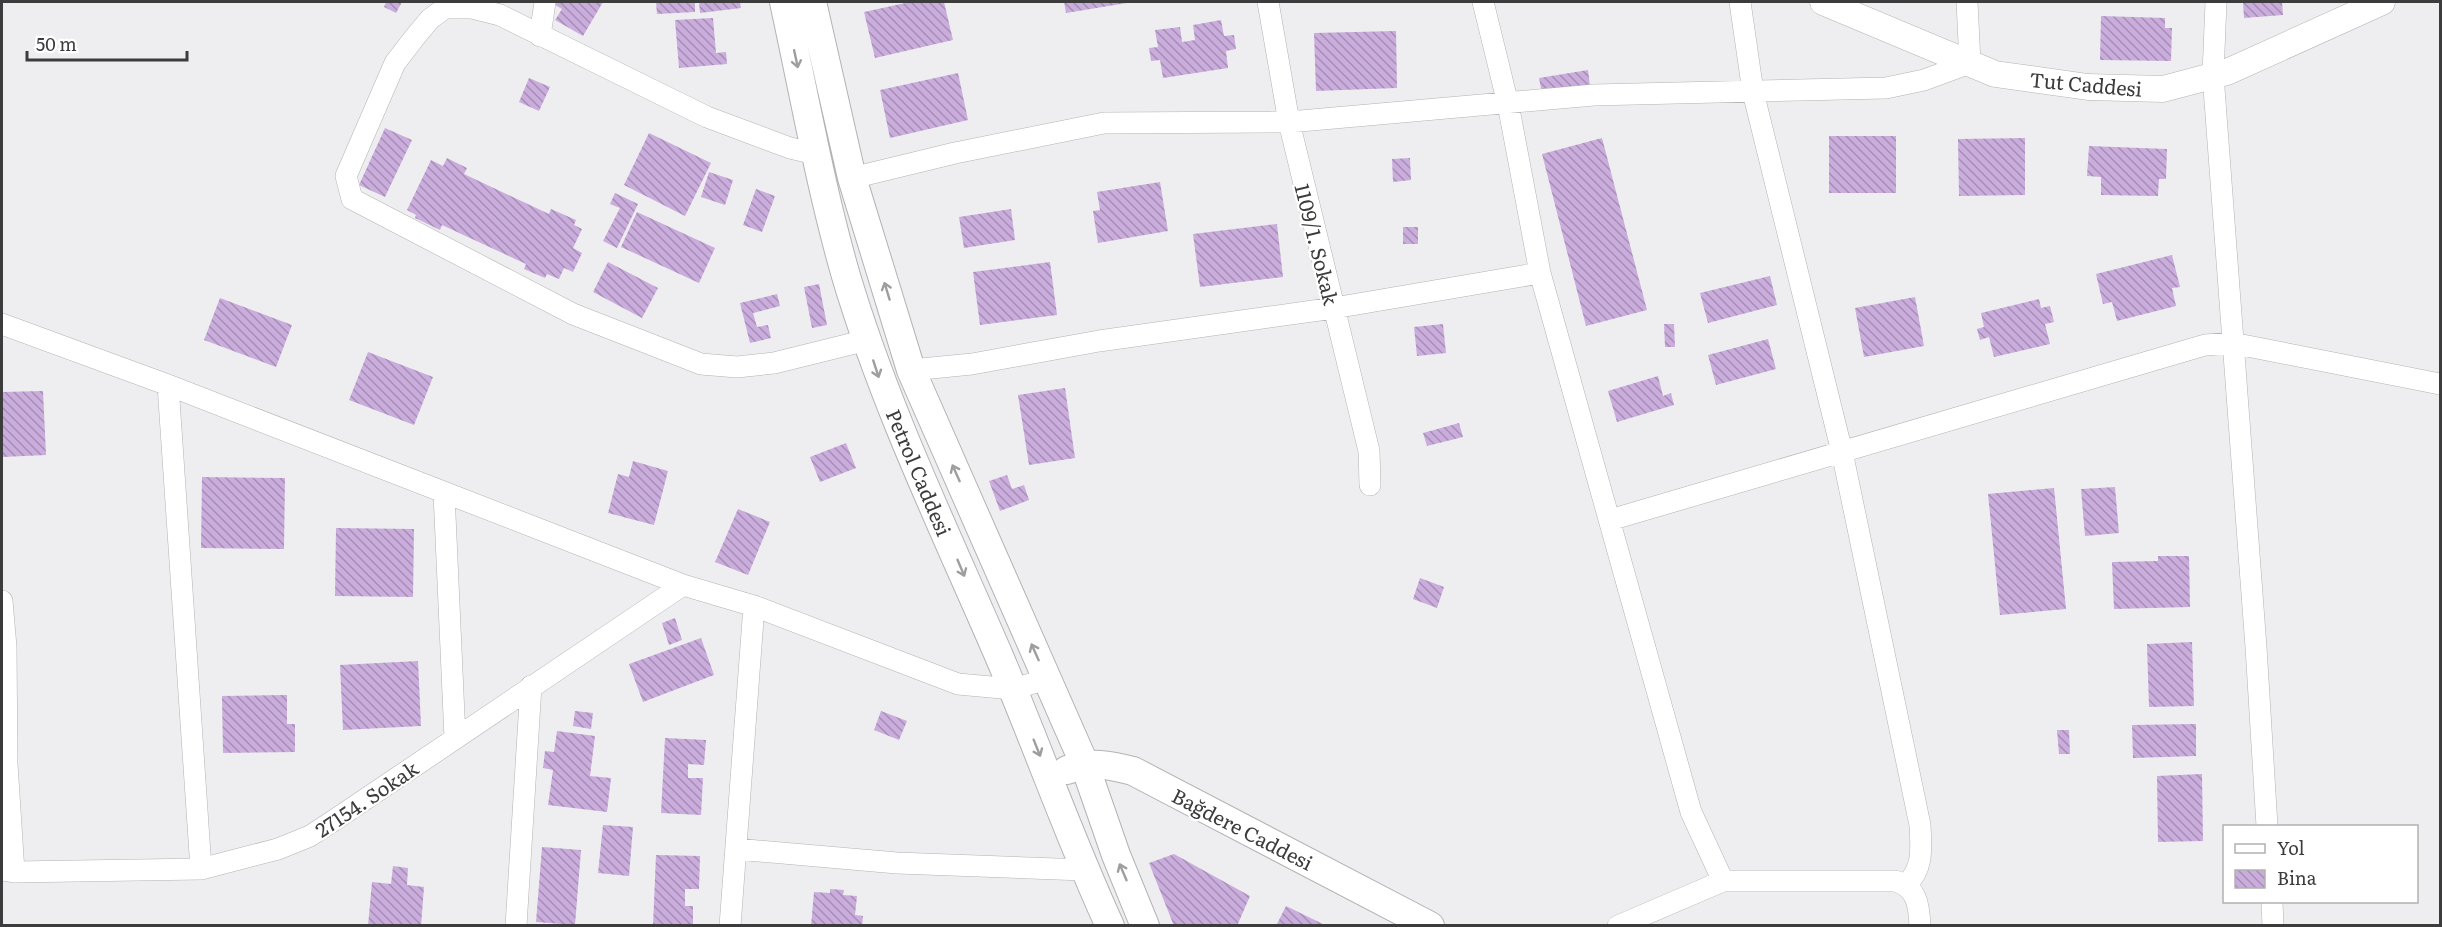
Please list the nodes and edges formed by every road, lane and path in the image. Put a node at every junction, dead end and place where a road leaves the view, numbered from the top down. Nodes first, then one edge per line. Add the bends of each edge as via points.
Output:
1 (545, 2) edge
2 (784, 2) edge
3 (812, 2) edge
4 (1268, 2) edge
5 (1483, 2) edge
6 (1740, 2) edge
7 (1823, 2) edge
8 (1967, 2) edge
9 (2216, 2) edge
10 (2382, 2) edge
11 (441, 5) edge
12 (2349, 8) edge
13 (540, 36) junction
14 (1970, 63) junction
15 (2213, 75) junction
16 (1753, 92) junction
17 (1508, 104) junction
18 (1288, 122) junction
19 (816, 154) junction
20 (852, 178) junction
21 (1540, 273) junction
22 (1334, 308) junction
23 (2, 324) edge
24 (867, 340) junction
25 (2232, 344) junction
26 (910, 370) junction
27 (2440, 384) edge
28 (168, 385) junction
29 (1842, 452) junction
30 (1370, 486) dead end
31 (444, 493) junction
32 (1610, 520) junction
33 (683, 585) junction
34 (2, 601) edge
35 (754, 606) junction
36 (1047, 679) junction
37 (531, 686) junction
38 (1013, 689) junction
39 (455, 738) junction
40 (1084, 764) junction
41 (1048, 777) junction
42 (2267, 825) edge
43 (736, 849) junction
44 (201, 869) junction
45 (1084, 870) junction
46 (8, 871) edge
47 (1723, 881) junction
48 (1906, 885) junction
49 (2272, 903) edge
50 (516, 926) edge
51 (730, 926) edge
52 (1110, 926) edge
53 (1145, 926) edge
54 (1430, 926) edge
55 (1618, 926) edge
56 (1920, 926) edge
57 (2273, 926) edge

1 - 13 street
2 -> 19 main road, Petrol Caddesi
3 - 20 main road
4 - 18 street, 1109/1. Sokak
5 - 17 street
6 - 16 street
7 - 14 street, Tut Caddesi
8 - 14 street
9 - 15 street
10 - 12 street, Tut Caddesi
11 - 13 street via 500,15
11 - 24 street via 395,63 346,176 352,199 573,314 701,364 737,367 774,363
12 - 15 street, Tut Caddesi via 2228,72
13 - 19 street via 707,117
14 - 15 street, Tut Caddesi via 1995,74 2088,87 2163,88
14 - 16 street via 1924,80 1886,88
15 - 25 street
16 - 17 street via 1594,94
16 - 29 street
17 - 18 street
17 - 21 street
18 - 20 street via 1104,123
18 - 22 street, 1109/1. Sokak
19 - 24 main road, Petrol Caddesi
26 -> 20 main road
21 - 22 street
21 - 32 street
22 - 26 street via 1099,341 972,364
22 - 30 street, 1109/1. Sokak via 1369,451
23 - 28 street
24 -> 38 main road, Petrol Caddesi via 879,378
25 - 27 street
25 - 29 street via 2205,345
25 - 42 street
36 -> 26 main road
28 - 31 street
28 - 44 street
29 - 32 street
29 - 48 street via 1920,825 1920,864
31 - 33 street
31 - 39 street
32 - 47 street via 1691,812
33 - 35 street
33 - 37 street, 27154. Sokak
34 - 46 street
35 - 38 street via 958,684
35 - 43 street
36 - 38 street
36 - 40 main road
37 - 39 street, 27154. Sokak
37 - 50 street
38 -> 41 main road, Petrol Caddesi
39 - 44 street, 27154. Sokak via 310,836 278,849
40 - 41 main road, Bağdere Caddesi
53 -> 40 main road
40 - 54 main road, Bağdere Caddesi via 1108,764 1134,771
41 - 45 main road, Petrol Caddesi
43 - 45 street via 897,863
43 - 51 street
44 - 46 street, 27154. Sokak
45 - 52 main road, Petrol Caddesi
47 - 48 street via 1894,881
47 - 55 street
48 - 56 street via 1917,900
49 - 57 street

